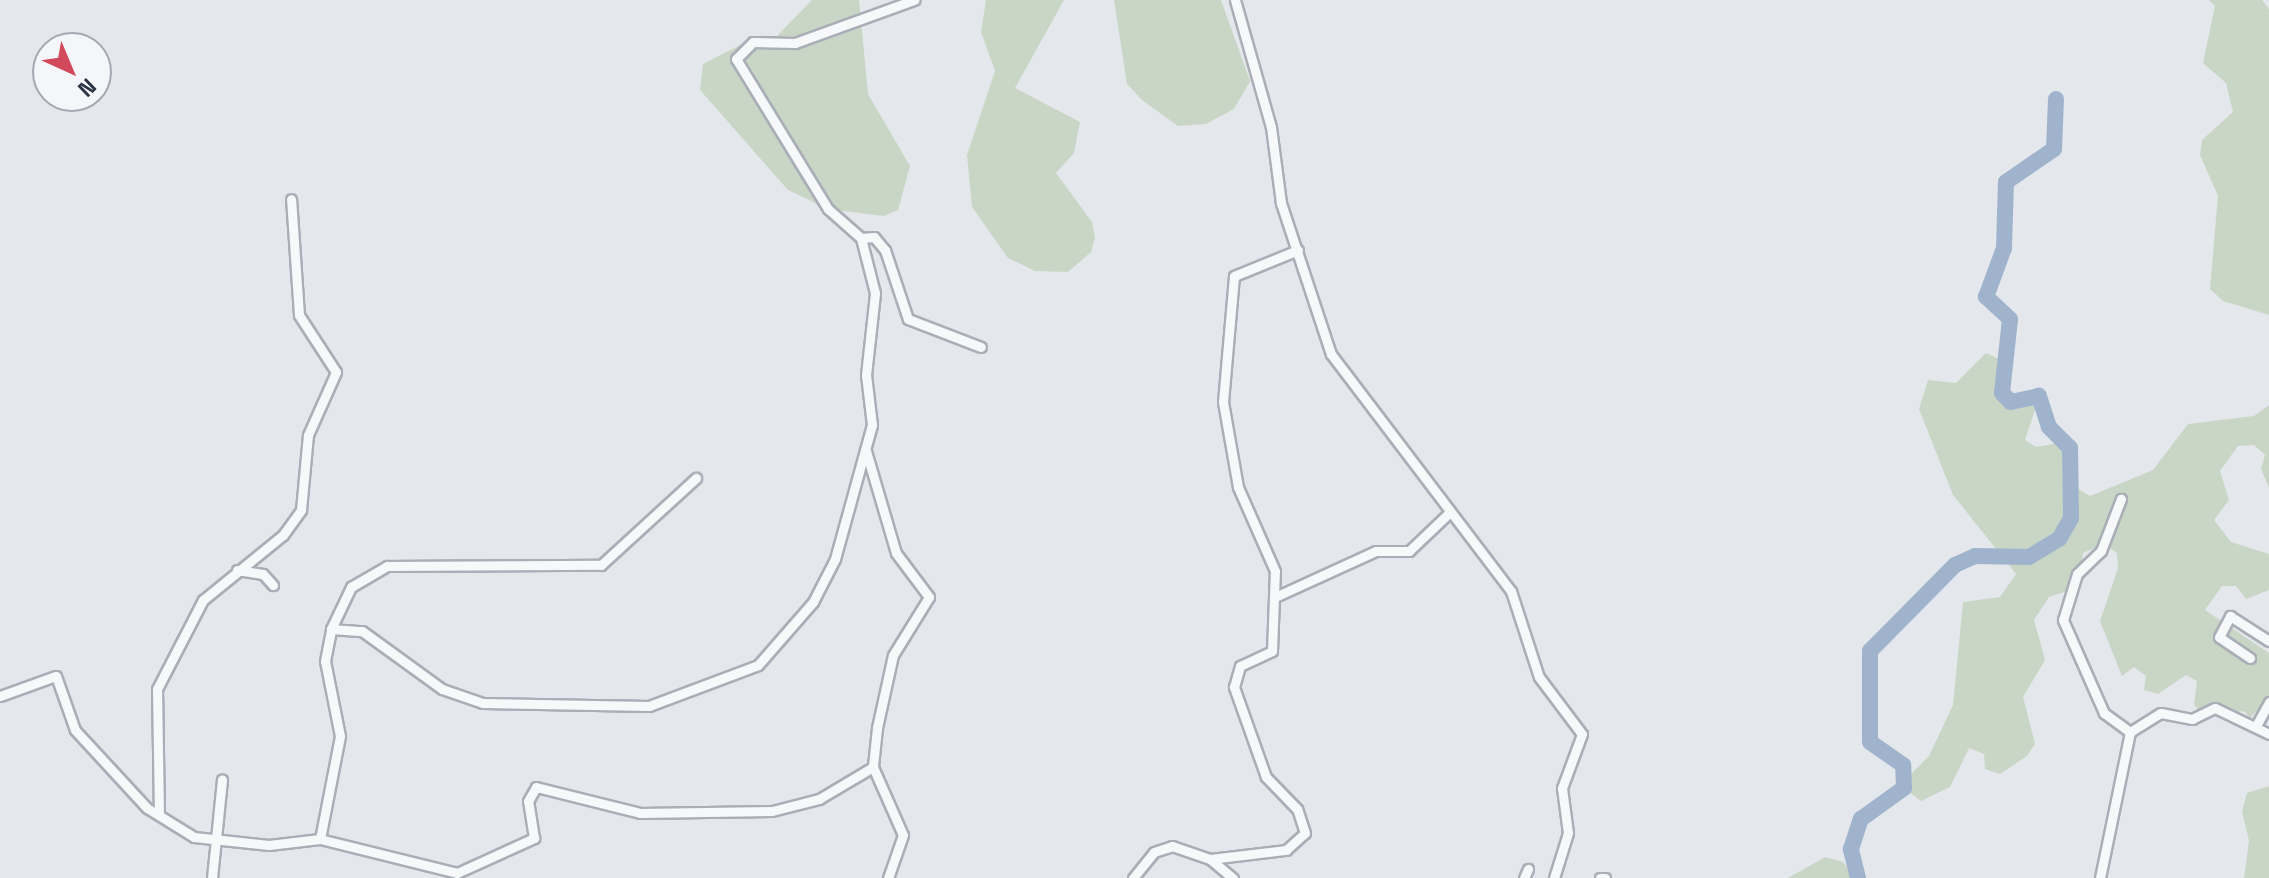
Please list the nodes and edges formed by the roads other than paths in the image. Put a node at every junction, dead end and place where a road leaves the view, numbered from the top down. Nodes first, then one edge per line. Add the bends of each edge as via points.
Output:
1 (914, 0) edge
2 (1235, 0) edge
3 (291, 199) dead end
4 (861, 238) junction
5 (1298, 250) junction
6 (981, 347) dead end
7 (866, 451) junction
8 (696, 478) dead end
9 (2121, 499) dead end
10 (1448, 514) junction
11 (237, 570) junction
12 (273, 585) dead end
13 (1275, 597) junction
14 (331, 629) junction
15 (2269, 641) edge
16 (2250, 658) dead end
17 (0, 696) edge
18 (2269, 702) edge
19 (2257, 724) junction
20 (2130, 732) junction
21 (2269, 734) edge
22 (873, 767) junction
23 (222, 780) dead end
24 (159, 815) junction
25 (320, 839) junction
26 (214, 842) junction
27 (1210, 859) junction
28 (212, 878) edge
29 (888, 878) edge
30 (1133, 878) edge
31 (1233, 878) edge
32 (1554, 878) edge
33 (2100, 878) edge

1 - 4 street via 795,43 753,42 736,59 828,209
2 - 5 street
3 - 11 street via 299,315 336,372 308,435 301,510 283,535
4 - 6 street via 874,237 885,250 908,319
4 - 7 street via 875,293
5 - 10 street via 1340,373
5 - 13 street via 1234,276 1224,385 1236,478 1272,551
7 - 14 street via 827,581 786,635 750,671 658,704 474,702 442,689 362,631
7 - 22 street via 896,553 929,597 893,655
8 - 14 street via 601,565 387,566 351,587
9 - 20 street via 2101,551 2077,574 2063,620 2104,713
10 - 13 street via 1409,551 1376,551
10 - 32 street via 1511,591 1539,677 1582,734 1562,788 1568,833
11 - 12 street via 263,574
11 - 24 street via 194,613 157,689
13 - 27 street via 1272,651 1240,666 1234,687 1266,777 1297,809 1304,835 1275,853
14 - 25 street via 325,661 340,736
15 - 16 street via 2230,616 2219,637
17 - 24 street via 56,676 75,730
18 - 19 street
19 - 20 street via 2215,708 2192,719 2161,713
19 - 21 street
20 - 33 street
22 - 25 street via 819,799 772,811 640,813 536,787 528,796 534,838 457,873
22 - 29 street via 903,835
23 - 26 street
24 - 26 street
25 - 26 street
26 - 28 street
27 - 30 street via 1163,846
27 - 31 street

